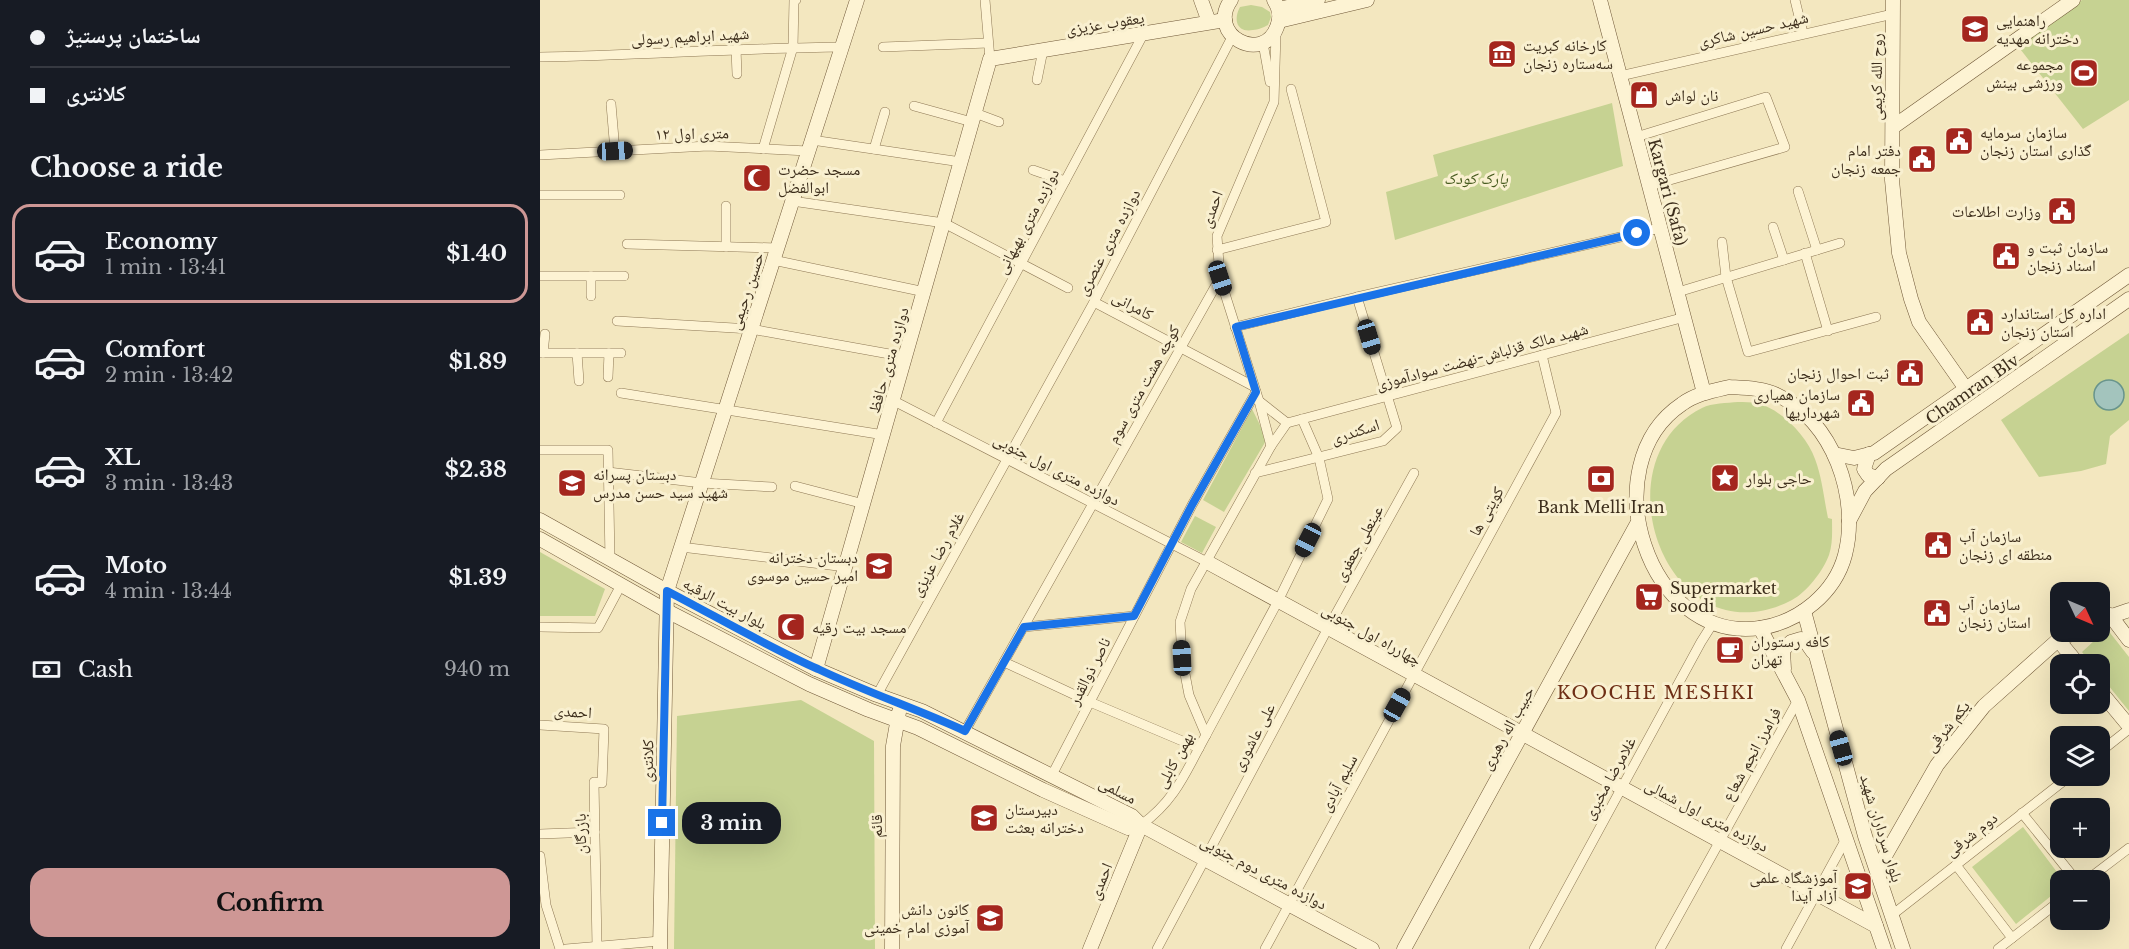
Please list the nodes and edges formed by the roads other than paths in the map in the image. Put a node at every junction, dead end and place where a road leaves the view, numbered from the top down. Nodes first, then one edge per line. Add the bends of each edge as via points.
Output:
1 (796, 0) edge
2 (857, 0) edge
3 (985, 0) edge
4 (1201, 0) edge
5 (1231, 0) edge
6 (1318, 0) edge
7 (1367, 0) edge
8 (1602, 0) edge
9 (1796, 0) edge
10 (2073, 0) edge
11 (1893, 7) edge
12 (1277, 16) edge
13 (1225, 20) junction
14 (1209, 22) junction
15 (1144, 33) junction
16 (1803, 33) junction
17 (1232, 37) junction
18 (988, 43) junction
19 (1263, 43) junction
20 (793, 47) junction
21 (842, 47) junction
22 (882, 47) dead end
23 (736, 49) junction
24 (1043, 50) junction
25 (540, 57) edge
26 (990, 59) junction
27 (737, 75) dead end
28 (1620, 76) junction
29 (1037, 80) dead end
30 (1291, 89) dead end
31 (1274, 102) junction
32 (612, 104) dead end
33 (914, 106) dead end
34 (885, 112) dead end
35 (974, 118) junction
36 (999, 122) dead end
37 (1893, 127) junction
38 (1636, 137) junction
39 (810, 146) junction
40 (763, 149) junction
41 (874, 149) junction
42 (615, 151) junction
43 (540, 155) edge
44 (962, 162) junction
45 (1033, 170) dead end
46 (1065, 181) junction
47 (1649, 186) junction
48 (1798, 191) dead end
49 (540, 195) edge
50 (620, 195) dead end
51 (792, 201) junction
52 (726, 206) dead end
53 (944, 223) junction
54 (1773, 227) dead end
55 (1660, 228) junction
56 (1722, 242) dead end
57 (1840, 243) dead end
58 (627, 244) dead end
59 (726, 247) junction
60 (1218, 250) junction
61 (1816, 250) junction
62 (1805, 253) junction
63 (775, 254) junction
64 (1784, 260) junction
65 (1021, 263) junction
66 (2129, 275) edge
67 (540, 276) edge
68 (591, 276) junction
69 (624, 276) dead end
70 (1220, 278) junction
71 (1726, 278) junction
72 (1068, 288) dead end
73 (925, 292) junction
74 (1678, 292) junction
75 (591, 296) dead end
76 (1357, 297) junction
77 (2129, 299) edge
78 (1094, 302) junction
79 (1684, 317) junction
80 (1876, 317) dead end
81 (617, 321) dead end
82 (1236, 327) junction
83 (751, 329) junction
84 (1828, 331) junction
85 (545, 334) dead end
86 (1181, 347) junction
87 (541, 353) edge
88 (577, 353) junction
89 (609, 353) junction
90 (621, 353) dead end
91 (1542, 355) junction
92 (906, 357) junction
93 (608, 377) dead end
94 (579, 381) dead end
95 (1965, 389) junction
96 (621, 393) dead end
97 (1256, 393) junction
98 (1704, 393) junction
99 (1388, 396) junction
100 (894, 401) junction
101 (726, 409) junction
102 (1302, 419) junction
103 (936, 423) junction
104 (1287, 423) junction
105 (884, 435) junction
106 (1270, 446) junction
107 (540, 450) edge
108 (1834, 454) junction
109 (1869, 454) junction
110 (1319, 458) junction
111 (1007, 460) junction
112 (608, 472) junction
113 (1255, 473) junction
114 (1414, 473) dead end
115 (1878, 478) junction
116 (702, 483) junction
117 (772, 486) dead end
118 (795, 486) dead end
119 (864, 504) junction
120 (1093, 504) junction
121 (540, 520) edge
122 (1849, 520) junction
123 (1638, 522) junction
124 (540, 539) edge
125 (1171, 545) junction
126 (681, 548) junction
127 (610, 560) junction
128 (1206, 562) junction
129 (846, 567) junction
130 (621, 585) junction
131 (667, 591) junction
132 (1278, 601) junction
133 (667, 610) junction
134 (2129, 610) edge
135 (1804, 611) junction
136 (1134, 616) junction
137 (2110, 616) edge
138 (1713, 623) junction
139 (2110, 623) edge
140 (540, 627) edge
141 (1024, 627) junction
142 (1328, 628) junction
143 (1760, 628) junction
144 (2129, 640) edge
145 (2056, 642) edge
146 (2060, 642) edge
147 (2070, 654) edge
148 (1817, 659) junction
149 (1004, 662) junction
150 (816, 669) junction
151 (1784, 674) junction
152 (1414, 675) junction
153 (877, 695) junction
154 (1798, 700) junction
155 (1090, 702) junction
156 (900, 704) junction
157 (2110, 704) edge
158 (897, 720) junction
159 (540, 725) edge
160 (2129, 728) edge
161 (604, 729) joint
162 (965, 731) junction
163 (1522, 734) junction
164 (1206, 735) junction
165 (2110, 744) edge
166 (1199, 748) junction
167 (1052, 775) junction
168 (2057, 786) edge
169 (1621, 788) junction
170 (2022, 813) junction
171 (1141, 825) junction
172 (595, 832) junction
173 (540, 834) edge
174 (1846, 839) junction
175 (1720, 841) junction
176 (2129, 848) edge
177 (540, 856) edge
178 (1205, 859) junction
179 (1956, 865) junction
180 (1876, 870) junction
181 (2068, 870) edge
182 (2099, 870) edge
183 (1816, 894) junction
184 (1289, 904) junction
185 (543, 905) edge
186 (2050, 909) edge
187 (1892, 915) junction
188 (1876, 926) junction
189 (2012, 938) junction
190 (660, 945) edge
191 (597, 947) junction
192 (560, 949) edge
193 (566, 949) edge
194 (892, 949) edge
195 (1090, 949) edge
196 (1157, 949) edge
197 (1265, 949) edge
198 (1372, 949) edge
199 (1404, 949) edge
200 (1534, 949) edge
201 (1660, 949) edge
202 (1786, 949) edge
203 (1884, 949) edge
204 (1903, 949) edge
205 (1998, 949) edge

1 - 20 street
2 - 21 main road, حسین رحیمی
3 - 18 street
4 - 14 main road
5 - 13 main road
6 - 12 main road
7 - 12 main road
8 - 28 main road, Kargari (Safa)
9 - 16 street
10 - 37 main road
11 - 16 street, شهید حسین شاکری
11 - 37 main road, روح الله کریمی
12 - 19 main road
12 - 31 street, احمدی
13 - 14 main road, یعقوب عزیزی
13 - 17 main road
14 - 15 main road, یعقوب عزیزی
15 - 24 main road, یعقوب عزیزی
15 - 46 street, دوازده متری بهبهانی
16 - 28 street, شهید حسین شاکری
17 - 19 main road via 1247,44
17 - 78 street, دوازده متری عنصری
18 - 22 street
18 - 26 street
19 - 31 street
20 - 21 street, شهید ابراهیم رسولی
20 - 23 street, شهید ابراهیم رسولی
20 - 40 street
21 - 39 main road, حسین رحیمی
23 - 25 street, شهید ابراهیم رسولی
23 - 27 street
24 - 26 main road, یعقوب عزیزی
24 - 29 street
26 - 35 main road, دوازده متری حافظ
28 - 38 main road, Kargari (Safa)
30 - 60 street via 1326,222
31 - 60 street, احمدی via 1229,203 1217,236
32 - 42 street
33 - 35 street
34 - 41 street
35 - 36 street
35 - 44 main road, دوازده متری حافظ
37 - 95 main road, روح الله کریمی via 1896,234 1911,299 1919,321
38 - 47 main road, Kargari (Safa)
38 - 47 street via 1766,97 1785,147
39 - 40 street, ۱۲ متری اول
39 - 41 street, ۱۲ متری اول
39 - 51 main road, حسین رحیمی
40 - 42 street, ۱۲ متری اول via 708,146
41 - 44 street, ۱۲ متری اول
42 - 43 street, ۱۲ متری اول
44 - 53 main road, دوازده متری حافظ
45 - 46 street
46 - 65 street, دوازده متری بهبهانی
47 - 55 main road, Kargari (Safa)
48 - 61 street
49 - 50 street
51 - 53 street
51 - 63 main road, حسین رحیمی
52 - 59 street
53 - 65 street
53 - 73 main road, دوازده متری حافظ
54 - 64 street
55 - 74 main road, Kargari (Safa)
55 - 76 street
56 - 71 street
57 - 61 street
58 - 59 street
59 - 63 street
60 - 70 street, احمدی
61 - 62 street
62 - 64 street
62 - 84 street
63 - 73 street
63 - 83 main road, حسین رحیمی
64 - 71 street
65 - 72 street
65 - 103 street, دوازده متری بهبهانی
66 - 95 main road, Chamran Blv
67 - 68 street
68 - 69 street
68 - 75 street
70 - 82 street, احمدی
70 - 86 street, کوچه هشت متری سوم
71 - 74 street
71 - 84 street via 1748,352
73 - 92 main road, دوازده متری حافظ
74 - 79 main road, Kargari (Safa)
76 - 82 street
76 - 99 street, اسکندری
77 - 115 main road, Chamran Blv
78 - 86 street, کامرانی
78 - 111 street, دوازده متری عنصری
79 - 91 street, شهید مالک قزلباش-نهضت سوادآموزی
79 - 98 main road, Kargari (Safa)
80 - 84 street
81 - 83 street
82 - 97 street, احمدی
83 - 92 street
83 - 101 main road, حسین رحیمی
85 - 87 street
86 - 97 street, کامرانی
86 - 120 street, کوچه هشت متری سوم
87 - 88 street
88 - 89 street
88 - 94 street
89 - 90 street
89 - 93 street
91 - 99 street, شهید مالک قزلباش-نهضت سوادآموزی
91 - 152 street, کویتی ها via 1556,413
92 - 100 main road, دوازده متری حافظ
95 - 109 main road, Chamran Blv
96 - 101 street
97 - 104 street, کامرانی
97 - 106 street, احمدی
97 - 125 street, ناصر ذوالقدر
98 - 108 main road via 1729,387 1777,395 1816,424
98 - 123 main road via 1663,419 1649,439 1637,478
99 - 102 street, شهید مالک قزلباش-نهضت سوادآموزی
99 - 110 street, اسکندری via 1397,428 1391,435 1383,441
100 - 103 street, دوازده متری اول جنوبی
100 - 105 main road, دوازده متری حافظ
101 - 105 street
101 - 116 main road, حسین رحیمی
102 - 104 street, شهید مالک قزلباش-نهضت سوادآموزی
102 - 110 street
103 - 111 street, دوازده متری اول جنوبی
104 - 106 street, بهمن کابلی
105 - 119 main road, دوازده متری حافظ
106 - 113 street, بهمن کابلی
107 - 112 street via 608,450
108 - 109 main road, Chamran Blv via 1854,458
108 - 122 main road via 1845,486
109 - 115 main road via 1864,469
110 - 113 street, اسکندری
110 - 132 street via 1328,499
111 - 120 street, دوازده متری اول جنوبی
111 - 153 street, غلام رضا عزیزی
112 - 116 street
112 - 127 street
113 - 128 street, بهمن کابلی
114 - 142 street, عینعلی جعفری
115 - 122 main road, Chamran Blv
116 - 117 street
116 - 126 main road, حسین رحیمی
118 - 119 street
119 - 129 main road, دوازده متری حافظ
120 - 125 street, دوازده متری اول جنوبی
120 - 141 street, کوچه هشت متری سوم
121 - 127 main road, بلوار بیت الرقیه
122 - 135 main road via 1845,555 1836,577
123 - 138 main road via 1648,557 1666,587 1692,613
123 - 163 main road, حبیب اله رهبری
124 - 130 main road, بلوار بیت الرقیه
125 - 128 street, دوازده متری اول جنوبی
125 - 136 street, ناصر ذوالقدر
126 - 129 street
126 - 131 main road, حسین رحیمی
127 - 131 main road, بلوار بیت الرقیه
128 - 132 main road, چهارراه اول جنوبی
128 - 164 street, بهمن کابلی via 1191,589 1180,622 1189,695
129 - 150 main road, دوازده متری حافظ
130 - 133 main road, بلوار بیت الرقیه
130 - 140 street via 598,628
131 - 133 main road, کلانتری
131 - 150 main road, بلوار بیت الرقیه
132 - 142 main road, چهارراه اول جنوبی
132 - 164 street
133 - 158 main road, بلوار بیت الرقیه via 809,684
133 - 190 main road, کلانتری
134 - 137 main road
135 - 143 main road
135 - 148 main road, بلوار سرداران شهید
136 - 141 street
136 - 155 street, ناصر ذوالقدر
138 - 143 main road
138 - 169 street, غلامرضا مخبری
139 - 144 main road
141 - 149 street, کوچه هشت متری سوم
142 - 152 main road, چهارراه اول جنوبی
142 - 178 street, علی عاشوری
143 - 151 main road
145 - 180 main road, یکم شرقی via 1984,706 1937,765
146 - 147 main road
148 - 151 main road via 1806,642 1791,642 1783,650
148 - 180 main road, بلوار سرداران شهید
149 - 155 street
149 - 162 street, کوچه هشت متری سوم
150 - 153 main road, بلوار بیت الرقیه
151 - 154 main road
152 - 163 main road, چهارراه اول جنوبی
152 - 184 street, سلیم آبادی
153 - 156 main road, بلوار بیت الرقیه
154 - 174 main road
154 - 175 street, فرامرز انجم شعاع
155 - 166 street
155 - 167 street, ناصر ذوالقدر
156 - 158 main road, قائم
156 - 162 main road, مسلمی
157 - 160 main road
158 - 171 main road, مسلمی via 1128,828
158 - 194 main road, قائم via 893,746
159 - 161 street, احمدی
160 - 165 street
161 - 172 street, بازرگان via 603,783 594,782
162 - 167 main road, مسلمی
163 - 169 main road, دوازده متری اول شمالی
163 - 199 main road, حبیب اله رهبری
164 - 166 street, بهمن کابلی
166 - 171 street, بهمن کابلی via 1172,797
167 - 171 main road, مسلمی via 1132,816
168 - 170 street, دوم شرقی
169 - 175 main road, دوازده متری اول شمالی
169 - 200 street, غلامرضا مخبری
170 - 179 street, دوم شرقی
170 - 181 street
171 - 178 main road, دوازده متری دوم جنوبی
171 - 195 main road, احمدی
172 - 173 street
172 - 191 street, بازرگان
174 - 183 street
174 - 188 main road
175 - 183 main road, دوازده متری اول شمالی
175 - 201 street, فرامرز انجم شعاع
176 - 182 street
177 - 185 street
178 - 184 main road, دوازده متری دوم جنوبی
178 - 196 street, علی عاشوری
179 - 187 street, دوم شرقی
179 - 189 street
180 - 187 main road, بلوار سرداران شهید
183 - 188 main road, دوازده متری اول شمالی
183 - 202 street
184 - 197 street, سلیم آبادی
184 - 198 main road, دوازده متری دوم جنوبی
185 - 192 street
186 - 189 street
187 - 204 main road, بلوار سرداران شهید
188 - 203 main road
189 - 205 street
190 - 191 street
191 - 193 street

